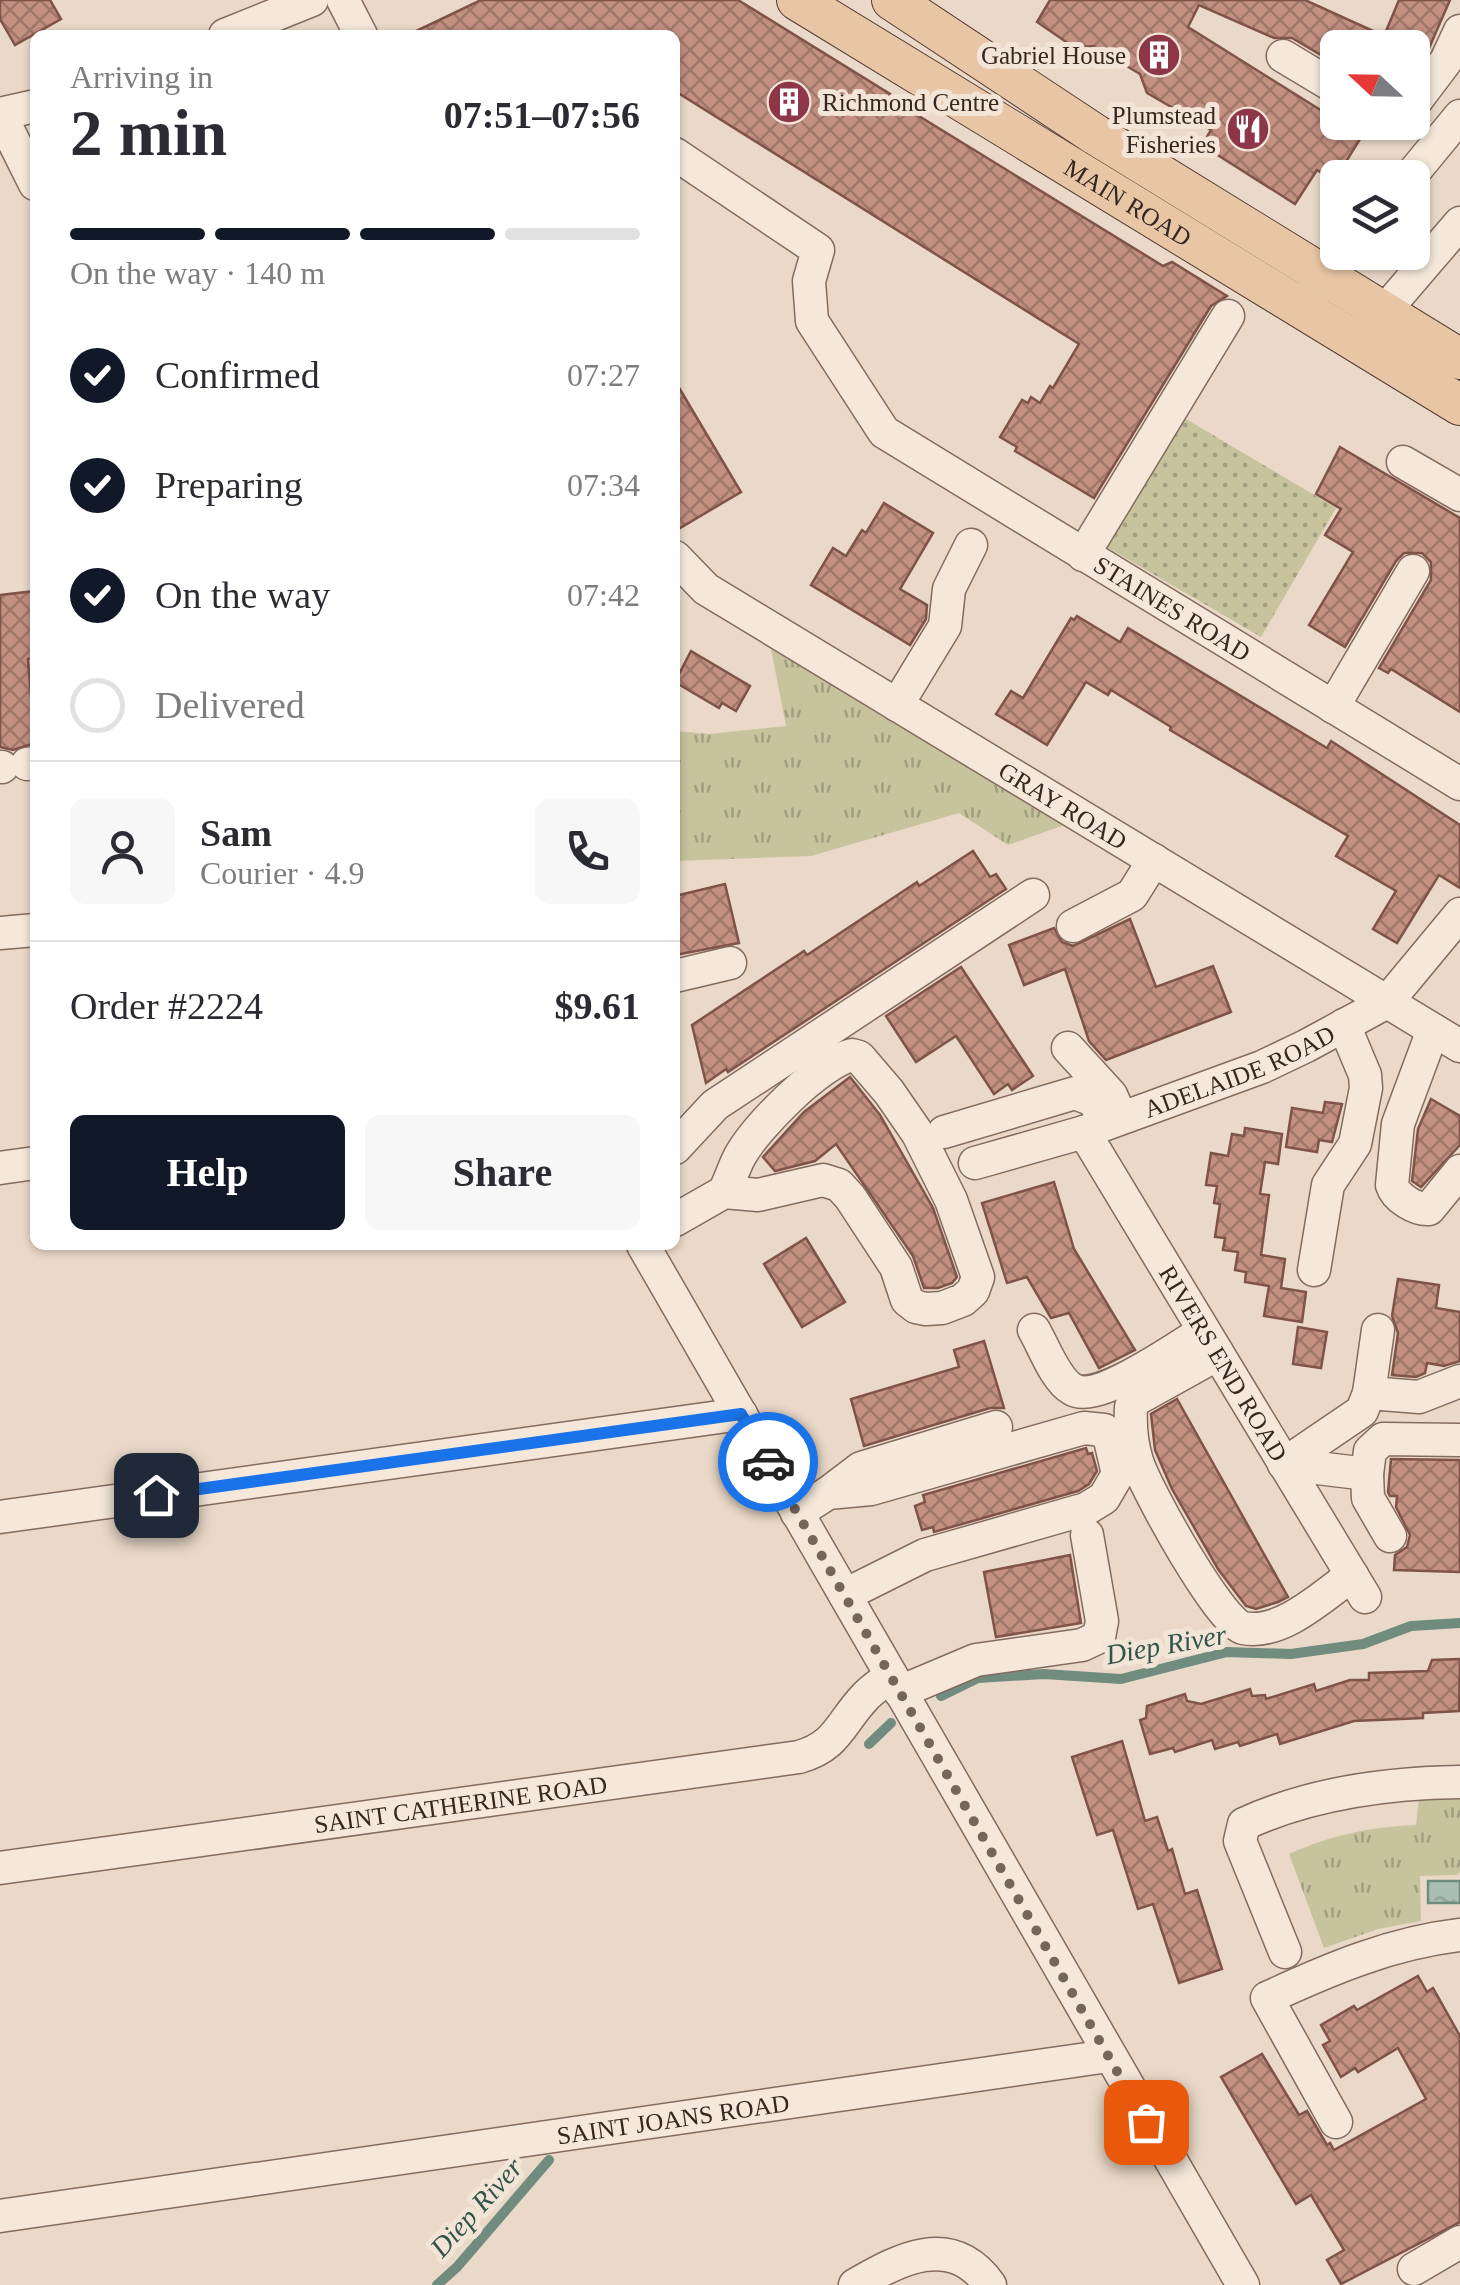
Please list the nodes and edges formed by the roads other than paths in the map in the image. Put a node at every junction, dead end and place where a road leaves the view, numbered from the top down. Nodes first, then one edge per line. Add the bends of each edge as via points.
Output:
1 (312, 0) edge
2 (343, 0) edge
3 (798, 0) edge
4 (903, 4) edge
5 (277, 7) edge
6 (235, 30) edge
7 (358, 30) edge
8 (1460, 31) edge
9 (1283, 56) dead end
10 (1320, 78) edge
11 (1430, 82) edge
12 (30, 107) edge
13 (0, 114) edge
14 (1460, 116) edge
15 (680, 157) edge
16 (1424, 160) edge
17 (30, 174) edge
18 (1460, 223) edge
19 (1320, 255) edge
20 (1331, 270) edge
21 (1342, 270) edge
22 (1301, 308) junction
23 (1382, 312) junction
24 (1228, 316) dead end
25 (1357, 343) junction
26 (1460, 359) edge
27 (1460, 405) edge
28 (1402, 462) dead end
29 (1460, 495) edge
30 (971, 545) dead end
31 (1083, 555) junction
32 (680, 562) edge
33 (1413, 571) dead end
34 (897, 705) junction
35 (1334, 707) junction
36 (1460, 784) edge
37 (1154, 860) junction
38 (1032, 894) dead end
39 (1460, 914) edge
40 (1073, 926) dead end
41 (30, 930) edge
42 (0, 933) edge
43 (730, 963) dead end
44 (680, 975) edge
45 (1387, 1002) junction
46 (1344, 1025) junction
47 (1447, 1038) edge
48 (1068, 1048) dead end
49 (1104, 1124) junction
50 (944, 1132) dead end
51 (680, 1143) edge
52 (975, 1162) dead end
53 (30, 1164) edge
54 (0, 1168) edge
55 (1460, 1172) edge
56 (724, 1192) junction
57 (680, 1217) edge
58 (645, 1250) edge
59 (1314, 1270) dead end
60 (1034, 1330) dead end
61 (1378, 1330) dead end
62 (1211, 1343) junction
63 (1460, 1381) edge
64 (1369, 1392) junction
65 (741, 1414) junction
66 (996, 1427) dead end
67 (1460, 1440) edge
68 (1284, 1464) junction
69 (1367, 1474) junction
70 (828, 1493) junction
71 (797, 1512) junction
72 (0, 1517) edge
73 (1087, 1535) dead end
74 (1390, 1536) dead end
75 (844, 1595) junction
76 (905, 1701) junction
77 (1460, 1782) edge
78 (0, 1868) edge
79 (1460, 1935) edge
80 (1285, 1952) dead end
81 (1108, 2056) junction
82 (1336, 2122) dead end
83 (0, 2216) edge
84 (1460, 2242) edge
85 (1414, 2268) dead end
86 (856, 2285) edge
87 (990, 2285) edge
88 (1243, 2285) edge

1 - 5 street
2 - 7 street
3 - 22 main road, MAIN ROAD
4 - 19 main road, MAIN ROAD via 1096,135
5 - 6 street
8 - 11 street
9 - 10 street
12 - 13 street
13 - 17 street
14 - 16 street
15 - 31 street, STAINES ROAD via 818,250 809,280 812,321 884,432
18 - 23 street
20 - 22 street
21 - 23 main road, MAIN ROAD
22 - 25 main road, MAIN ROAD
23 - 25 street
23 - 26 main road, MAIN ROAD
24 - 31 street
25 - 27 main road, MAIN ROAD
28 - 29 street
30 - 34 street via 948,589 946,626
31 - 35 street, STAINES ROAD
32 - 34 street, GRAY ROAD via 706,589
33 - 35 street
34 - 37 street, GRAY ROAD
35 - 36 street, STAINES ROAD
37 - 40 street via 1132,895
37 - 45 street, GRAY ROAD
38 - 51 street via 715,1105
39 - 45 street, ADELAIDE ROAD
41 - 42 street
43 - 44 street
45 - 46 street, ADELAIDE ROAD
45 - 47 street, GRAY ROAD
46 - 49 street, ADELAIDE ROAD via 1262,1067
46 - 59 street via 1366,1088 1355,1144 1328,1185
47 - 55 street via 1402,1110 1390,1177 1394,1191 1421,1210
48 - 49 street, RIVERS END ROAD via 1111,1095
49 - 50 street via 1093,1100 1075,1093
49 - 52 street, ADELAIDE ROAD
49 - 62 street, RIVERS END ROAD
53 - 54 street
56 - 56 street via 758,1195 823,1180 839,1185 916,1307 942,1308 973,1291 975,1264 951,1200 918,1134 859,1058 829,1066 765,1121
56 - 57 street
58 - 65 street
60 - 62 street via 1064,1382 1084,1393
61 - 64 street
62 - 68 street, RIVERS END ROAD
62 - 68 street, RIVERS END ROAD via 1135,1400 1137,1462 1186,1556 1228,1620 1243,1628 1276,1625 1358,1586
63 - 64 street via 1418,1397
64 - 68 street via 1362,1411
65 - 71 street
65 - 72 street
66 - 70 street via 861,1468
67 - 69 street via 1383,1439 1370,1452
68 - 69 street
69 - 74 street via 1368,1498
70 - 71 street
70 - 75 street via 871,1490 1084,1428 1104,1430 1118,1474 1104,1498 1086,1509 925,1554
71 - 75 street
73 - 76 street via 1102,1621 1094,1642 976,1660
75 - 76 street
76 - 78 street, SAINT CATHERINE ROAD via 865,1697 831,1742 799,1757
76 - 81 street
77 - 80 street via 1341,1792 1244,1824 1240,1841
79 - 82 street via 1356,1958 1267,1998
81 - 83 street, SAINT JOANS ROAD
81 - 88 street
84 - 85 street
86 - 87 street via 896,2261 924,2254 956,2258

